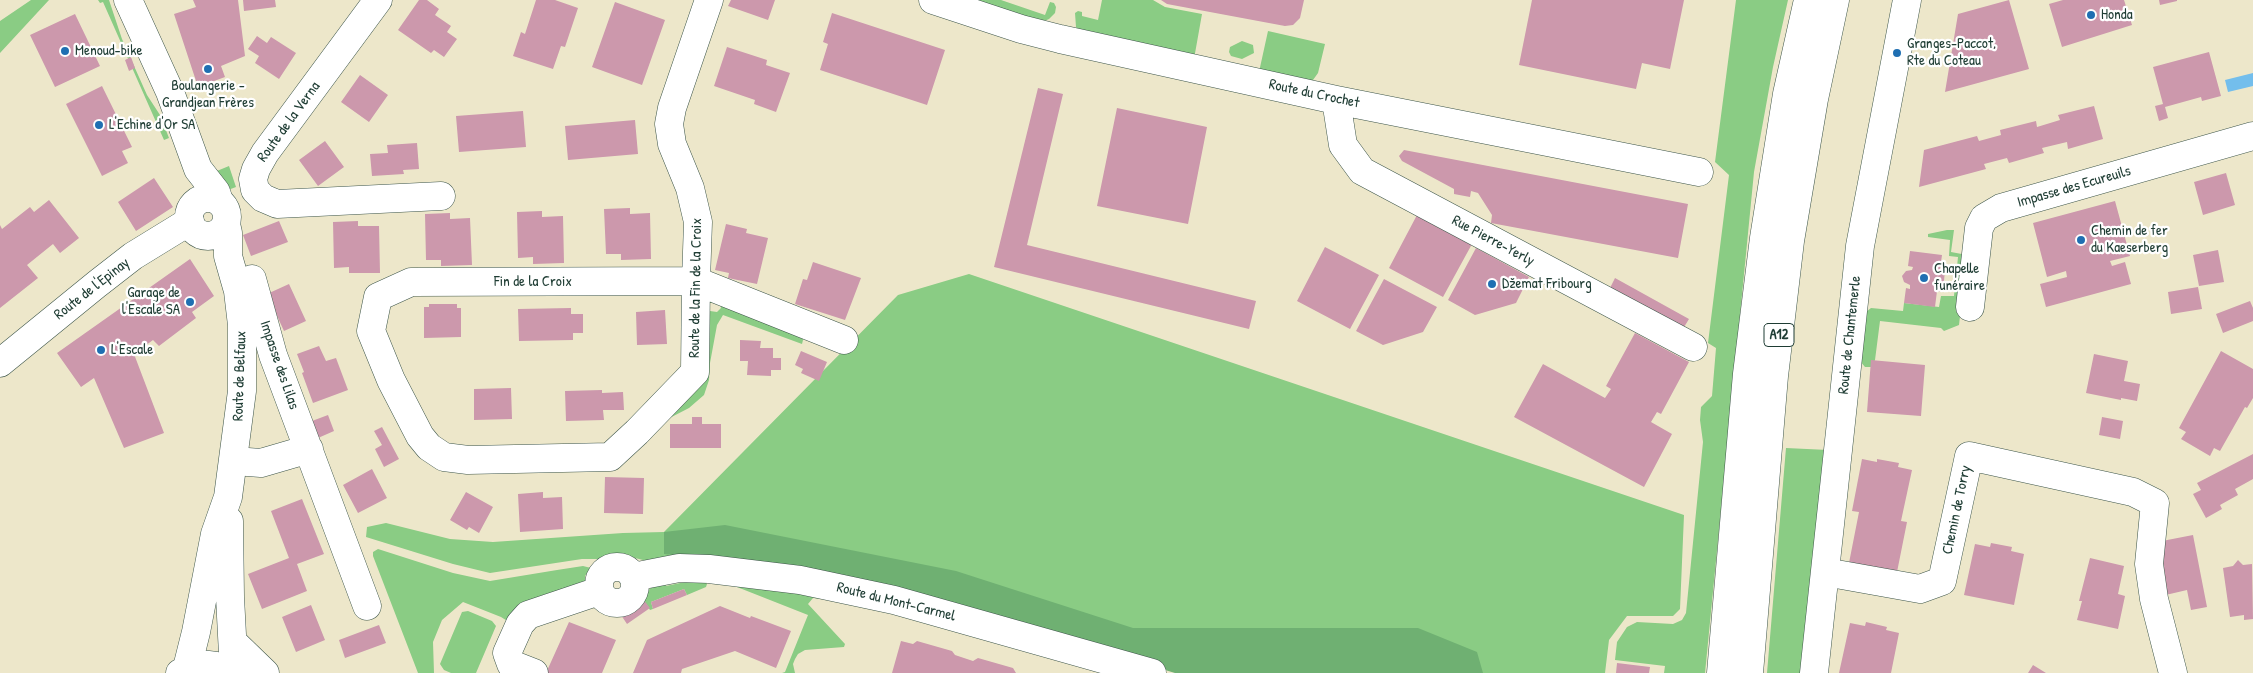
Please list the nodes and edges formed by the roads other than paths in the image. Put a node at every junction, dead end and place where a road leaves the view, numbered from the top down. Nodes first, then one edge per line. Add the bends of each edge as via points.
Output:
1 (128, 0) edge
2 (378, 0) edge
3 (709, 0) edge
4 (933, 0) edge
5 (1808, 0) edge
6 (1835, 0) edge
7 (1907, 0) edge
8 (1336, 100) junction
9 (2253, 136) edge
10 (1698, 172) dead end
11 (441, 196) dead end
12 (207, 217) junction
13 (252, 279) dead end
14 (696, 281) junction
15 (1970, 306) dead end
16 (844, 340) dead end
17 (1693, 347) dead end
18 (0, 363) edge
19 (429, 447) joint
20 (308, 449) junction
21 (234, 461) junction
22 (228, 497) junction
23 (1825, 572) junction
24 (366, 606) dead end
25 (234, 643) junction
26 (183, 671) edge
27 (228, 673) edge
28 (234, 673) edge
29 (265, 673) edge
30 (534, 673) edge
31 (1152, 673) edge
32 (1721, 673) edge
33 (1749, 673) edge
34 (1814, 673) edge
35 (2173, 673) edge

1 - 12 main road via 170,92 198,169 194,194
2 - 11 main road, Route de la Verna via 265,153 252,180 255,190 277,204
3 - 14 main road, Route de la Fin de la Croix via 669,124 672,144 696,205
4 - 8 main road, Route du Crochet via 1021,29
5 - 32 main road, A12 via 1787,94 1764,238 1744,408
6 - 33 main road, A12 via 1814,99 1789,250
7 - 23 main road, Route de Chantemerle via 1860,246
8 - 10 main road, Route du Crochet
8 - 17 main road, Rue Pierre-Yerly via 1343,145 1362,171
9 - 15 main road, Impasse des Ecureuils via 2001,208 1984,218 1979,228
12 - 18 main road, Route de l'Epinay via 141,251
12 - 21 main road, Route de Belfaux via 228,256 238,291 242,325 242,391
13 - 20 main road, Impasse des Lilas via 273,355
14 - 16 main road, Fin de la Croix
14 - 19 main road, Route de la Fin de la Croix via 695,372 610,457 468,460 444,457
14 - 19 main road, Fin de la Croix via 411,282 378,297 371,331 391,380
20 - 21 main road via 261,462
20 - 24 main road, Impasse des Lilas
21 - 22 main road, Route de Belfaux
22 - 25 main road, Route de Belfaux
22 - 26 main road, Route de Belfaux via 215,534 196,632
23 - 34 main road, Route de Chantemerle
23 - 35 main road, Chemin de Torry via 1920,589 1942,581 1969,456 2132,492 2155,503 2149,564 2154,600
25 - 28 main road, Route de Belfaux
25 - 29 main road
26 - 27 main road via 208,664
30 - 31 main road, Route du Mont-Carmel via 510,664 507,653 520,624 528,614 599,591 598,581 607,569 618,567 633,577 679,568 800,580 894,600

